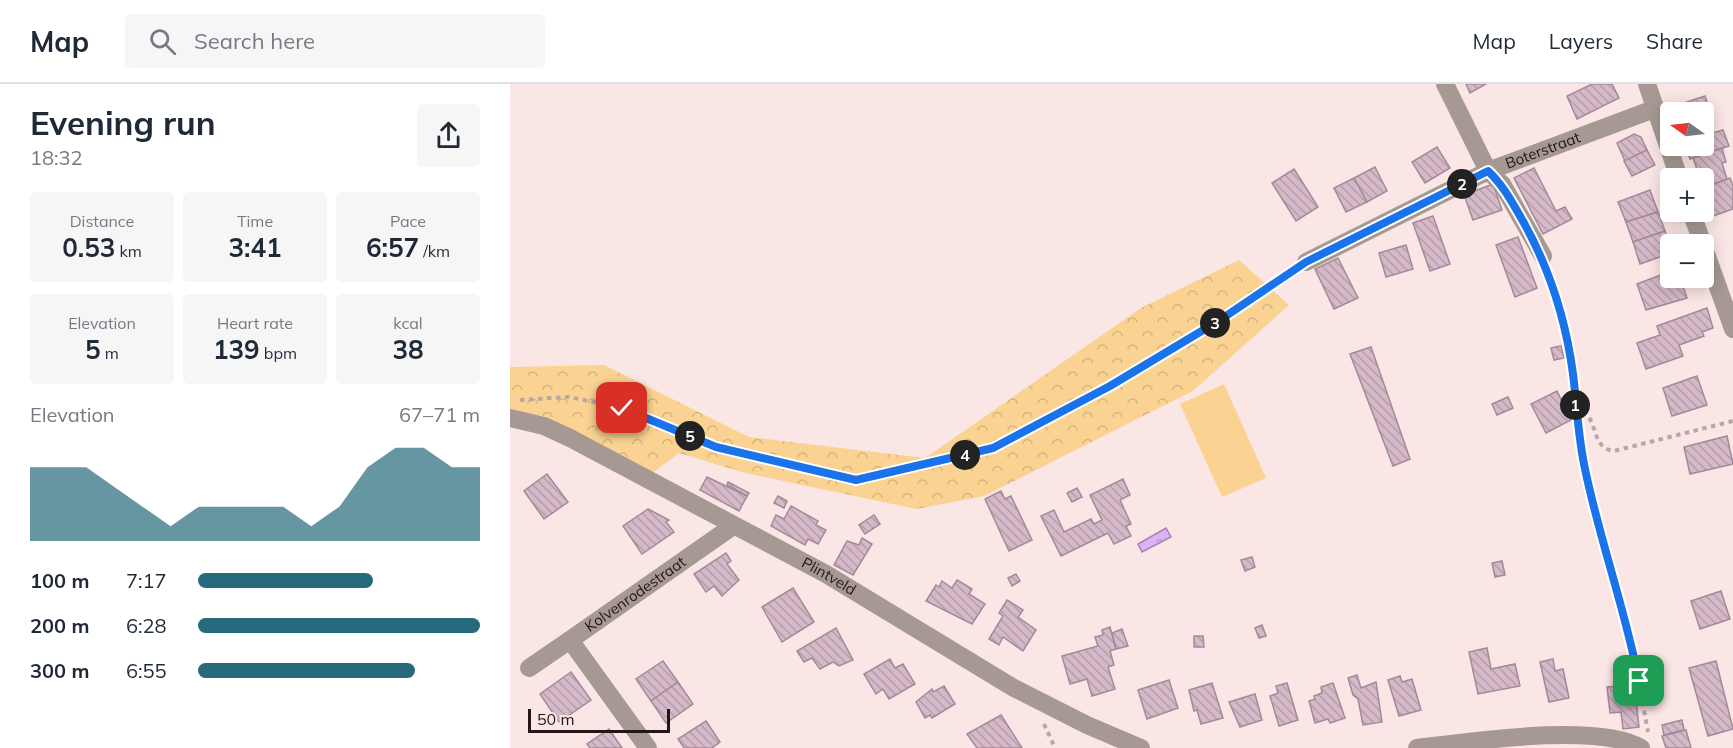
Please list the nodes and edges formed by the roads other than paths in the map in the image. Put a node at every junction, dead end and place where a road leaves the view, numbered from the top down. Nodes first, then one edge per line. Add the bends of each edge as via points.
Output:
1 (1446, 84) edge
2 (1651, 85) edge
3 (1654, 109) junction
4 (1675, 168) edge
5 (1488, 171) junction
6 (1543, 256) road end
7 (1306, 262) road end
8 (1714, 276) edge
9 (1733, 328) edge
10 (510, 418) edge
11 (733, 526) junction
12 (570, 640) junction
13 (529, 668) dead end
14 (1644, 743) edge
15 (1439, 747) edge
16 (648, 748) edge
17 (1141, 748) edge
18 (1417, 748) edge

1 - 5 street
2 - 3 street
3 - 4 street
3 - 5 street, Boterstraat
5 - 6 street via 1502,184
5 - 7 street, Boterstraat
8 - 9 street
10 - 11 street, Plintveld via 557,431
11 - 12 street, Kolvenrodestraat
11 - 17 street, Plintveld via 826,574 1014,688
12 - 13 street, Kolvenrodestraat
12 - 16 street, Kolvenrodestraat
14 - 15 street via 1559,736
15 - 18 street

